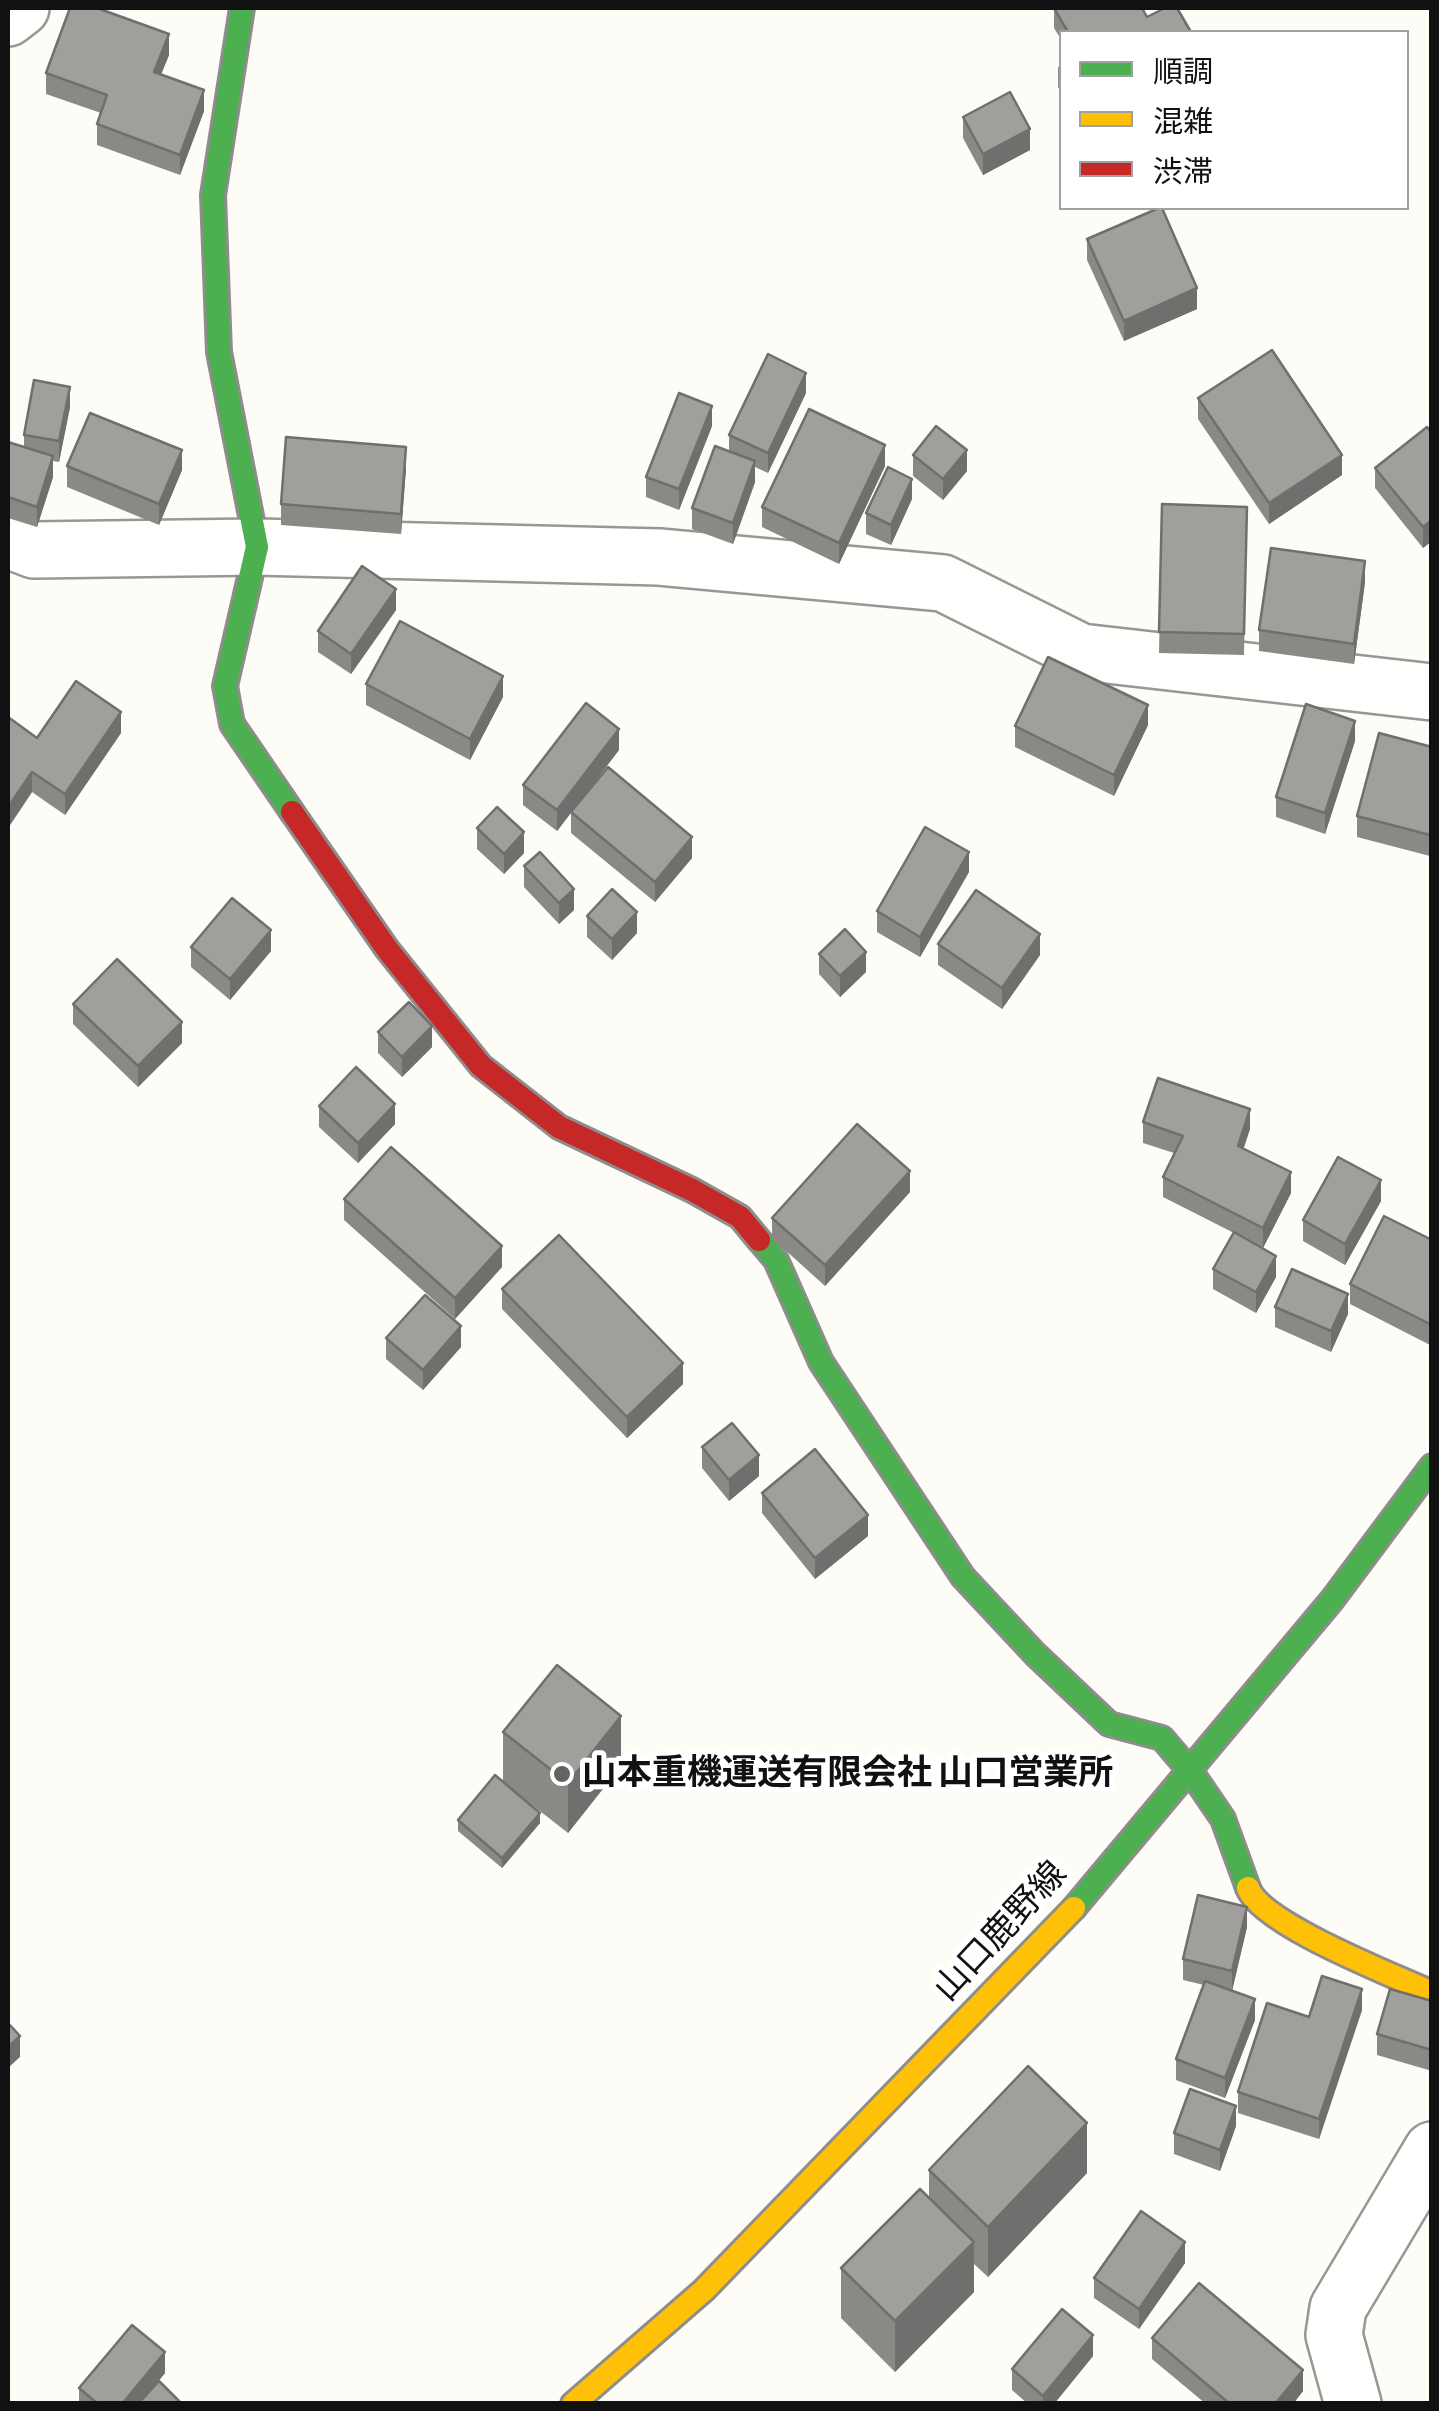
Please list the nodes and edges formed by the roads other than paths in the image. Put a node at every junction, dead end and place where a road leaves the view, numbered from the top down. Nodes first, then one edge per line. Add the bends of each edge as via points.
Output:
1 (20, 8) edge
2 (242, 8) edge
3 (8, 18) edge
4 (8, 540) edge
5 (257, 547) junction
6 (1432, 692) edge
7 (1432, 1466) edge
8 (1191, 1772) junction
9 (1432, 1993) edge
10 (1432, 2150) edge
11 (573, 2404) edge
12 (1353, 2404) edge

1 - 3 street
2 - 5 street via 213,194 219,352
4 - 5 street via 34,550
5 - 6 street via 659,558 943,583 1081,652
5 - 8 street via 225,686 232,724 387,949 481,1066 559,1127 740,1217 776,1260 821,1362 964,1577 1110,1724 1162,1738
7 - 8 street, 山口鹿野線
8 - 9 street via 1223,1819 1252,1900 1282,1922
8 - 11 street, 山口鹿野線 via 1062,1922 704,2290
10 - 12 street via 1338,2308 1334,2335

